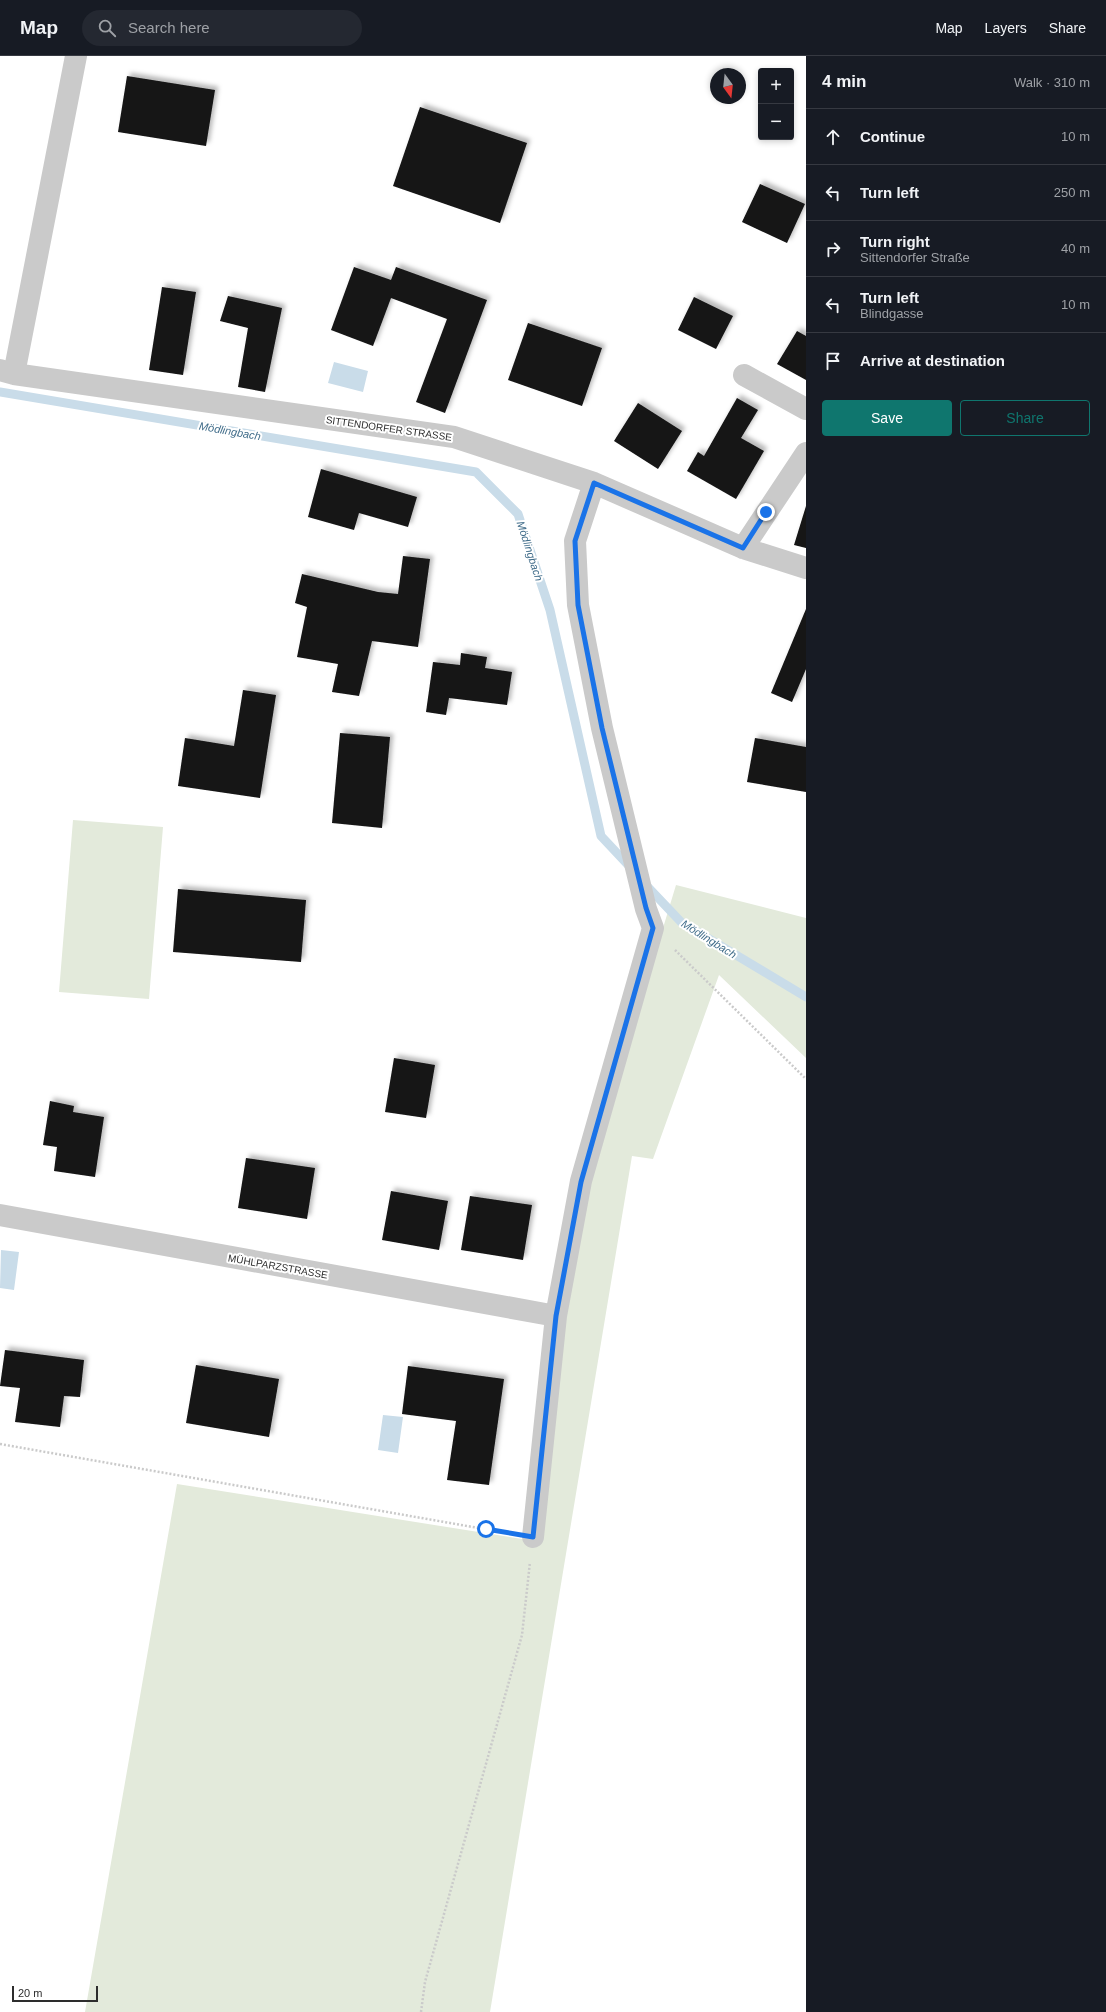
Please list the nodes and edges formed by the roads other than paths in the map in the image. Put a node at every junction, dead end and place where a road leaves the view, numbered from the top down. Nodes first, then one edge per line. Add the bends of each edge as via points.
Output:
1 (76, 56) edge
2 (7, 372) edge
3 (744, 375) dead end
4 (806, 409) edge
5 (806, 453) edge
6 (594, 483) junction
7 (743, 548) junction
8 (806, 568) edge
9 (0, 1215) edge
10 (556, 1316) junction
11 (533, 1537) road end

1 - 2 street
2 - 6 street, SITTENDORFER STRASSE via 454,437
3 - 4 street
5 - 7 street
6 - 7 street, SITTENDORFER STRASSE
6 - 10 street via 575,541 578,605 602,728 650,918 581,1182
7 - 8 street, SITTENDORFER STRASSE
9 - 10 street, MÜHLPARZSTRASSE
10 - 11 street

